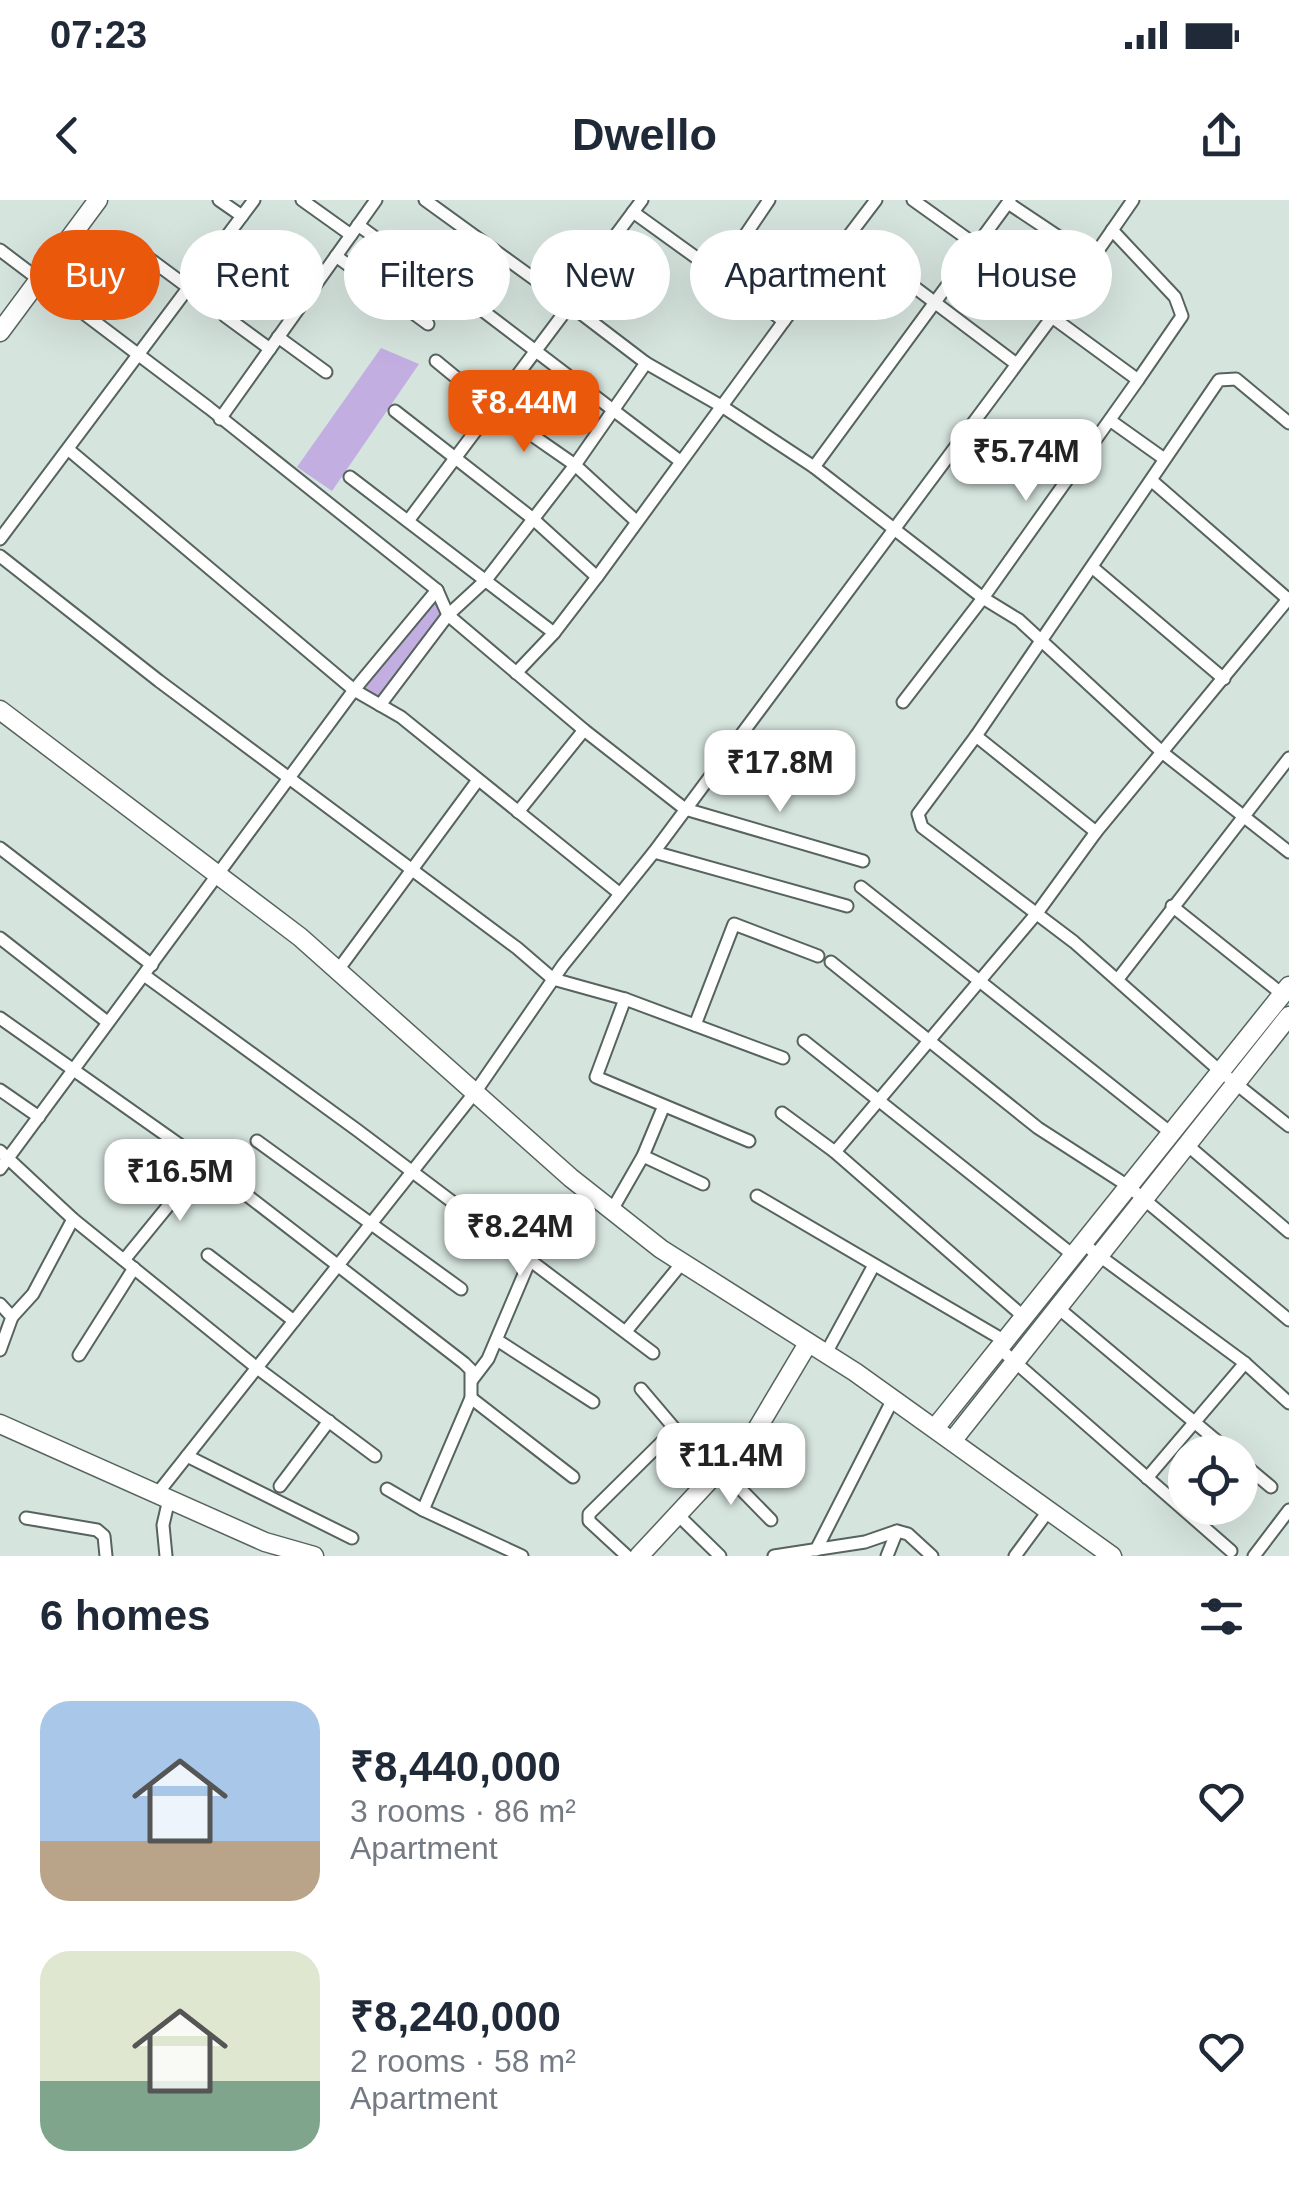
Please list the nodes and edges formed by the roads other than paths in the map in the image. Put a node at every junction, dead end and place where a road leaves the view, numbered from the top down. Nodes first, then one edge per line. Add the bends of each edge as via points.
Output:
1 (98, 200) edge
2 (219, 200) edge
3 (254, 200) edge
4 (302, 200) edge
5 (376, 200) edge
6 (425, 200) edge
7 (642, 200) edge
8 (769, 200) edge
9 (876, 200) edge
10 (913, 200) edge
11 (1133, 200) edge
12 (1009, 202) edge
13 (633, 212) junction
14 (242, 216) junction
15 (76, 230) edge
16 (232, 230) edge
17 (354, 230) joint
18 (620, 230) edge
19 (749, 230) edge
20 (853, 230) edge
21 (955, 230) edge
22 (988, 230) edge
23 (1050, 230) edge
24 (1112, 230) joint
25 (344, 244) edge
26 (0, 250) edge
27 (690, 253) edge
28 (336, 256) junction
29 (160, 267) edge
30 (30, 271) edge
31 (324, 273) edge
32 (530, 276) edge
33 (180, 282) edge
34 (30, 292) edge
35 (921, 293) edge
36 (941, 297) edge
37 (180, 299) edge
38 (936, 304) junction
39 (93, 320) edge
40 (230, 320) edge
41 (290, 320) edge
42 (494, 320) edge
43 (557, 320) edge
44 (590, 320) edge
45 (781, 320) edge
46 (1050, 320) edge
47 (1056, 320) edge
48 (784, 322) joint
49 (428, 324) dead end
50 (0, 332) edge
51 (278, 337) junction
52 (270, 349) junction
53 (534, 352) junction
54 (138, 355) junction
55 (436, 361) dead end
56 (646, 362) junction
57 (1015, 364) junction
58 (326, 372) dead end
59 (1138, 380) junction
60 (722, 407) junction
61 (493, 408) junction
62 (395, 411) dead end
63 (612, 411) junction
64 (220, 419) junction
65 (1111, 421) junction
66 (1289, 423) edge
67 (70, 450) junction
68 (1163, 458) junction
69 (456, 460) junction
70 (680, 461) junction
71 (576, 465) junction
72 (814, 468) junction
73 (350, 477) dead end
74 (1151, 480) junction
75 (532, 518) junction
76 (408, 521) junction
77 (636, 521) junction
78 (893, 529) junction
79 (0, 539) edge
80 (0, 556) edge
81 (1092, 567) junction
82 (598, 577) junction
83 (486, 580) junction
84 (437, 590) junction
85 (983, 598) junction
86 (1289, 599) edge
87 (448, 615) junction
88 (554, 633) junction
89 (1040, 642) junction
90 (516, 673) junction
91 (1224, 679) junction
92 (354, 690) junction
93 (902, 702) dead end
94 (380, 706) junction
95 (0, 710) edge
96 (584, 730) junction
97 (976, 736) junction
98 (1163, 753) junction
99 (1288, 762) edge
100 (292, 778) junction
101 (478, 780) junction
102 (685, 808) junction
103 (518, 812) junction
104 (1245, 816) junction
105 (1096, 832) junction
106 (5, 852) edge
107 (654, 852) junction
108 (1289, 852) edge
109 (864, 861) dead end
110 (413, 869) junction
111 (0, 870) edge
112 (217, 874) junction
113 (861, 888) dead end
114 (619, 893) junction
115 (847, 906) dead end
116 (1172, 906) junction
117 (1037, 913) junction
118 (0, 938) edge
119 (818, 956) dead end
120 (831, 962) dead end
121 (148, 970) junction
122 (338, 970) junction
123 (553, 978) junction
124 (1118, 979) junction
125 (978, 982) junction
126 (1286, 990) edge
127 (625, 1000) junction
128 (1289, 1016) edge
129 (0, 1018) edge
130 (106, 1021) junction
131 (694, 1025) junction
132 (930, 1039) junction
133 (804, 1041) dead end
134 (783, 1058) dead end
135 (75, 1068) junction
136 (1220, 1071) junction
137 (1236, 1083) junction
138 (0, 1090) edge
139 (476, 1091) junction
140 (878, 1100) junction
141 (662, 1108) junction
142 (782, 1113) dead end
143 (39, 1117) junction
144 (1289, 1126) edge
145 (1179, 1139) junction
146 (257, 1141) dead end
147 (750, 1141) dead end
148 (834, 1152) junction
149 (4, 1154) edge
150 (642, 1156) junction
151 (204, 1162) junction
152 (0, 1168) edge
153 (412, 1173) junction
154 (703, 1184) dead end
155 (1128, 1186) junction
156 (757, 1196) dead end
157 (1143, 1198) junction
158 (612, 1210) junction
159 (73, 1219) junction
160 (369, 1225) junction
161 (1289, 1232) edge
162 (1078, 1249) junction
163 (208, 1255) dead end
164 (1098, 1255) junction
165 (530, 1260) junction
166 (682, 1263) junction
167 (129, 1264) junction
168 (338, 1264) junction
169 (874, 1265) junction
170 (461, 1289) dead end
171 (0, 1304) edge
172 (1057, 1307) junction
173 (12, 1316) junction
174 (1024, 1317) junction
175 (1289, 1320) edge
176 (294, 1321) junction
177 (627, 1330) junction
178 (497, 1340) junction
179 (1002, 1344) junction
180 (807, 1345) junction
181 (0, 1350) edge
182 (653, 1353) dead end
183 (79, 1355) dead end
184 (825, 1355) junction
185 (1014, 1362) junction
186 (1245, 1363) junction
187 (257, 1368) junction
188 (472, 1380) junction
189 (641, 1388) dead end
190 (470, 1398) junction
191 (893, 1398) junction
192 (594, 1402) dead end
193 (1289, 1403) edge
194 (328, 1421) junction
195 (1193, 1421) junction
196 (0, 1424) edge
197 (935, 1428) junction
198 (675, 1429) junction
199 (1210, 1435) edge
200 (952, 1440) junction
201 (187, 1456) junction
202 (376, 1456) dead end
203 (720, 1468) junction
204 (1258, 1476) edge
205 (573, 1477) dead end
206 (1146, 1478) junction
207 (280, 1486) dead end
208 (1271, 1487) dead end
209 (387, 1489) dead end
210 (163, 1497) junction
211 (423, 1510) junction
212 (1049, 1510) junction
213 (1289, 1510) edge
214 (677, 1514) junction
215 (26, 1518) dead end
216 (771, 1520) dead end
217 (897, 1531) junction
218 (352, 1538) dead end
219 (816, 1550) junction
220 (1230, 1551) dead end
221 (106, 1556) edge
222 (166, 1556) edge
223 (314, 1556) edge
224 (522, 1556) edge
225 (628, 1556) edge
226 (640, 1556) edge
227 (720, 1556) edge
228 (774, 1556) edge
229 (887, 1556) edge
230 (932, 1556) edge
231 (1015, 1556) edge
232 (1112, 1556) edge
233 (1254, 1556) edge

1 - 15 street
2 - 14 street
3 - 14 street
4 - 17 street
5 - 17 street
6 - 32 street
7 - 13 street
8 - 19 street
9 - 20 street
10 - 21 street
11 - 24 street
12 - 22 street
12 - 23 street
13 - 18 street
13 - 27 street
14 - 16 street
24 - 59 street via 1175,297 1182,316
25 - 28 street
26 - 30 street
28 - 31 street
28 - 49 street
29 - 33 street
34 - 50 street
35 - 38 street
36 - 38 street
37 - 54 street
38 - 57 street
38 - 72 street
39 - 54 street
40 - 52 street
41 - 51 street
42 - 53 street
43 - 53 street
44 - 56 street
45 - 48 street
46 - 57 street
47 - 59 street
48 - 60 street
51 - 52 street
51 - 58 street
52 - 64 street
53 - 61 street
53 - 63 street
54 - 64 street
54 - 67 street
55 - 61 street
56 - 60 street
56 - 63 street
57 - 78 street
59 - 65 street
60 - 70 street
60 - 72 street
61 - 69 street
61 - 71 street
62 - 69 street
63 - 70 street
63 - 71 street
64 - 84 street
65 - 68 street
65 - 85 street
66 - 68 street via 1226,378
67 - 79 street
67 - 92 street
68 - 74 street
69 - 75 street
69 - 76 street
70 - 77 street
71 - 75 street
71 - 77 street
72 - 78 street
73 - 76 street
74 - 81 street
74 - 86 street
75 - 82 street
75 - 83 street
76 - 83 street
77 - 82 street
78 - 85 street
78 - 102 street
80 - 100 street
81 - 89 street
81 - 91 street
82 - 88 street
83 - 87 street
83 - 88 street
84 - 87 street
84 - 92 street
85 - 89 street
85 - 93 street
86 - 91 street
87 - 90 street
87 - 94 street
88 - 90 street
89 - 97 street
89 - 98 street
90 - 96 street
91 - 98 street
92 - 94 street
92 - 100 street
94 - 101 street
95 - 112 street
96 - 102 street
96 - 103 street
97 - 105 street
97 - 117 street via 919,819
98 - 104 street
98 - 105 street
99 - 104 street
100 - 110 street
100 - 112 street
101 - 103 street
101 - 110 street
102 - 107 street
102 - 109 street
103 - 114 street
104 - 108 street
104 - 116 street
105 - 117 street
106 - 111 street
106 - 121 street
107 - 114 street
107 - 115 street
110 - 122 street
110 - 123 street
112 - 121 street
112 - 122 street
113 - 125 street
114 - 123 street
116 - 124 street
116 - 126 street
117 - 124 street
117 - 125 street
118 - 130 street
119 - 131 street via 734,924
120 - 132 street
121 - 130 street
121 - 153 street
122 - 139 street
123 - 127 street
123 - 139 street
124 - 136 street
125 - 132 street
125 - 145 street
126 - 136 street
127 - 131 street
127 - 141 street via 596,1078
128 - 137 street
129 - 135 street
130 - 135 street
131 - 134 street
132 - 140 street
132 - 155 street via 1038,1128
133 - 140 street
135 - 143 street
135 - 151 street
136 - 137 street
136 - 145 street
137 - 144 street
137 - 145 street
138 - 143 street
139 - 153 street
139 - 158 street
140 - 148 street
140 - 162 street
141 - 147 street
141 - 150 street
142 - 148 street
143 - 149 street
145 - 155 street
145 - 157 street
145 - 161 street
146 - 160 street
148 - 174 street
149 - 152 street
149 - 159 street
150 - 154 street
150 - 158 street
151 - 167 street
151 - 168 street
153 - 160 street
153 - 165 street
155 - 157 street
155 - 162 street
156 - 169 street
157 - 164 street
157 - 175 street
158 - 166 street
159 - 167 street
159 - 173 street via 33,1294
160 - 168 street
160 - 170 street
162 - 164 street
162 - 174 street
163 - 176 street
164 - 172 street
164 - 186 street
165 - 177 street
165 - 178 street
166 - 177 street
166 - 180 street
167 - 183 street
167 - 187 street
168 - 176 street
168 - 188 street via 464,1362
169 - 179 street
169 - 184 street
171 - 173 street
172 - 185 street
172 - 195 street
173 - 181 street
174 - 179 street
176 - 187 street
177 - 182 street
178 - 188 street
178 - 192 street
179 - 185 street
179 - 197 street
180 - 184 street
180 - 203 street via 757,1428
184 - 191 street
185 - 200 street
185 - 206 street
186 - 193 street
186 - 195 street
187 - 194 street
187 - 201 street
188 - 190 street
189 - 198 street
190 - 205 street
190 - 211 street
191 - 197 street
191 - 219 street
194 - 202 street
194 - 207 street
195 - 199 street
195 - 206 street
196 - 210 street
197 - 200 street
198 - 203 street
198 - 225 street via 589,1514
200 - 212 street
201 - 210 street
201 - 218 street
203 - 214 street
203 - 216 street
204 - 208 street
206 - 220 street
209 - 211 street
210 - 222 street
210 - 223 street
211 - 224 street
212 - 231 street
212 - 232 street
213 - 233 street
214 - 226 street
214 - 227 street
215 - 221 street via 100,1531
217 - 219 street
217 - 229 street
217 - 230 street
219 - 228 street

